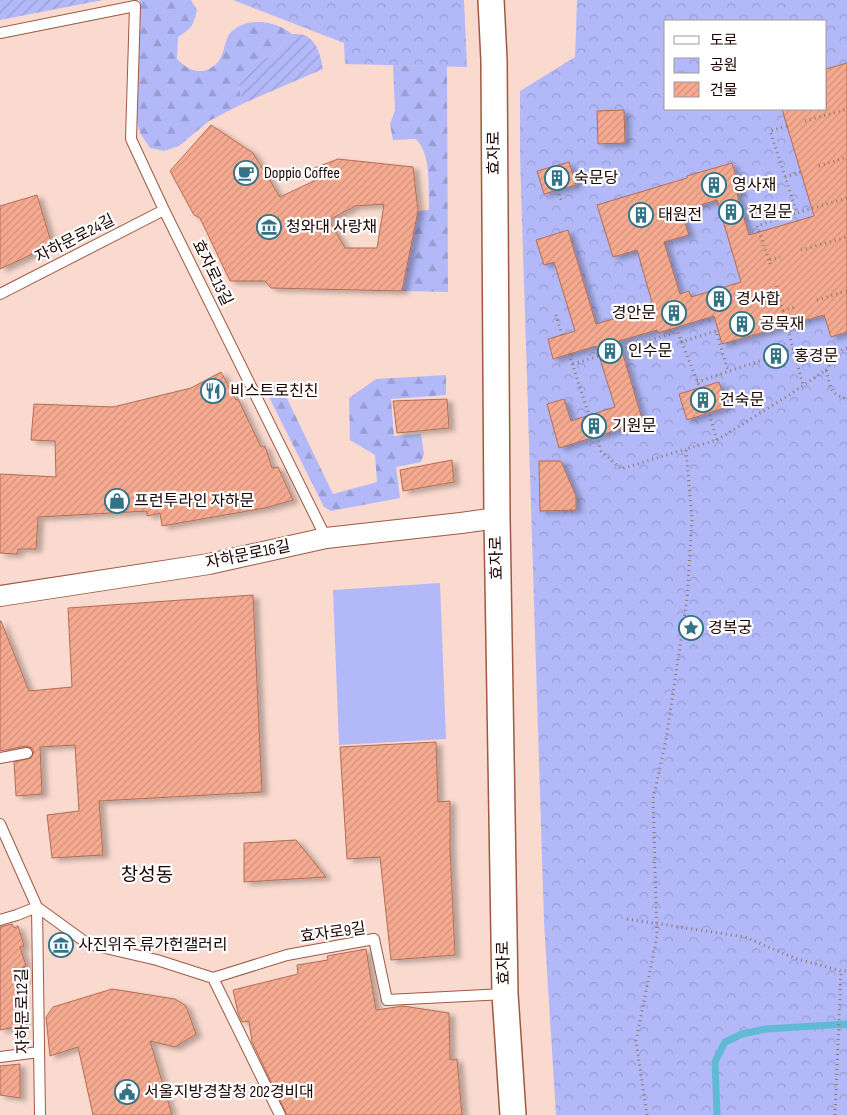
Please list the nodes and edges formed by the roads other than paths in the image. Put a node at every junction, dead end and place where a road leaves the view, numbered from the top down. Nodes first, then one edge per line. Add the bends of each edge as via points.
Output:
1 (480, 0) edge
2 (490, 0) edge
3 (506, 0) edge
4 (135, 3) edge
5 (0, 33) edge
6 (494, 60) junction
7 (164, 210) junction
8 (0, 294) edge
9 (497, 518) junction
10 (326, 538) junction
11 (0, 596) edge
12 (27, 753) dead end
13 (0, 758) edge
14 (0, 824) edge
15 (36, 906) junction
16 (0, 920) edge
17 (214, 978) junction
18 (504, 994) junction
19 (39, 1052) junction
20 (0, 1057) edge
21 (40, 1115) edge
22 (280, 1115) edge
23 (513, 1115) edge

1 - 6 street
2 - 6 street, 효자로
3 - 6 street
4 - 5 lane, 효자로13길
4 - 7 lane, 효자로13길 via 131,139
6 - 9 street, 효자로
7 - 8 lane, 자하문로24길
7 - 10 lane, 효자로13길
9 - 10 street, 자하문로16길
9 - 18 street, 효자로
10 - 11 street, 자하문로16길 via 208,564
12 - 13 lane
14 - 15 lane
15 - 16 lane
15 - 17 lane via 88,944 157,960
15 - 19 lane, 자하문로12길
17 - 18 lane, 효자로9길 via 287,955 374,939 387,1000
17 - 22 lane
18 - 23 street, 효자로
19 - 20 lane
19 - 21 lane, 자하문로12길

